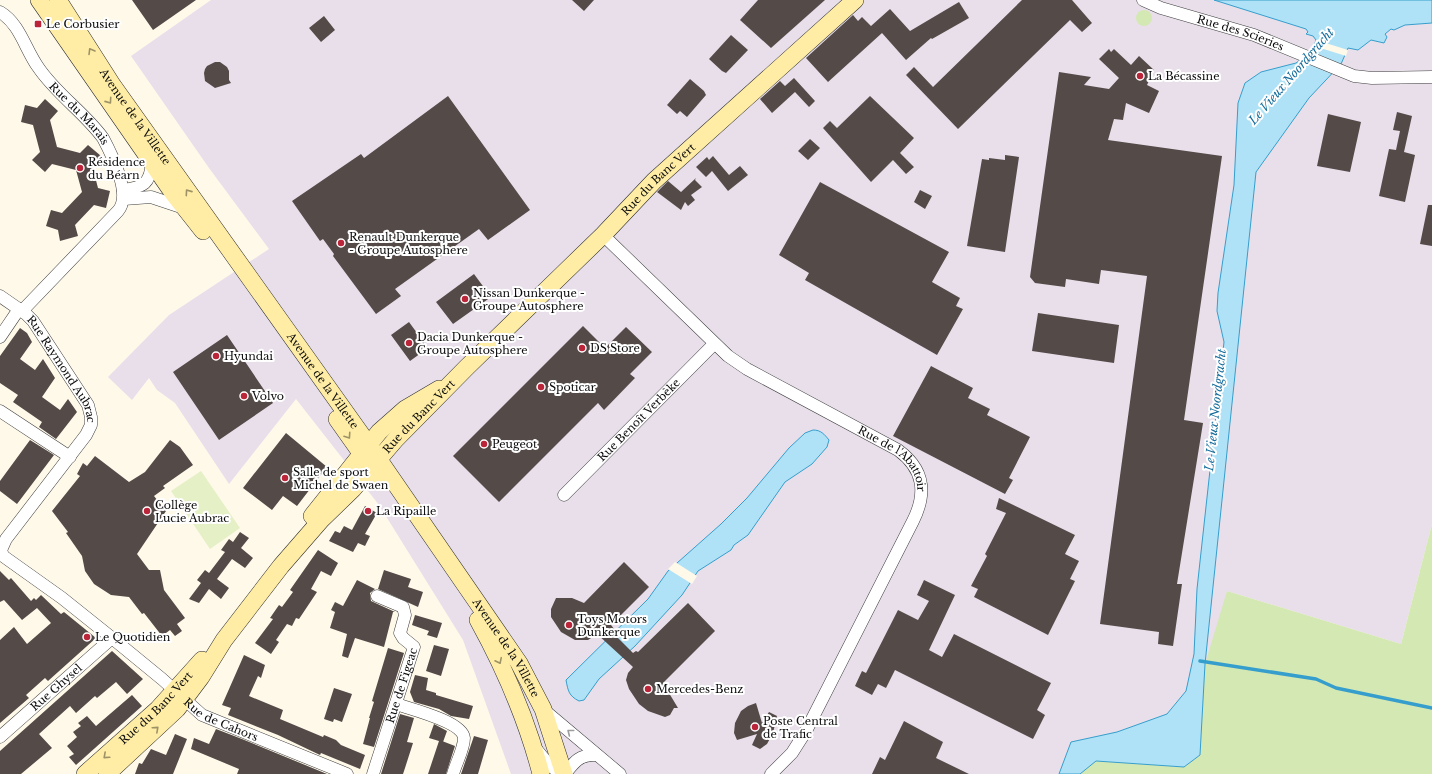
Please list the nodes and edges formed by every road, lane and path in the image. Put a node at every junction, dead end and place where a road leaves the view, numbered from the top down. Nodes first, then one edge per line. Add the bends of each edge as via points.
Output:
1 (39, 0) edge
2 (58, 0) edge
3 (855, 0) edge
4 (1143, 0) edge
5 (0, 12) edge
6 (1432, 77) edge
7 (152, 162) junction
8 (123, 195) junction
9 (185, 209) junction
10 (603, 235) junction
11 (0, 296) edge
12 (21, 310) junction
13 (0, 337) edge
14 (714, 344) junction
15 (467, 367) junction
16 (0, 411) edge
17 (370, 456) junction
18 (70, 457) junction
19 (564, 495) dead end
20 (1, 550) edge
21 (281, 566) junction
22 (377, 596) dead end
23 (112, 638) junction
24 (180, 695) junction
25 (396, 704) junction
26 (543, 709) junction
27 (0, 737) edge
28 (532, 743) junction
29 (596, 755) junction
30 (85, 774) edge
31 (106, 774) edge
32 (347, 774) edge
33 (373, 774) edge
34 (453, 774) edge
35 (541, 774) edge
36 (564, 774) edge
37 (620, 774) edge
38 (771, 774) edge

1 -> 7 main road, Avenue de la Villette
17 -> 2 main road, Avenue de la Villette via 113,86
3 - 10 main road, Rue du Banc Vert via 654,181
4 - 6 street, Rue des Scieries via 1162,8 1227,26 1358,77
5 - 8 street, Rue du Marais via 14,24 40,71 103,138
7 - 8 street via 145,184
7 - 9 main road, Avenue de la Villette
8 - 9 street via 151,197
8 - 12 street via 118,212
9 -> 17 main road, Avenue de la Villette via 202,228
10 - 14 street, Rue de l'Abattoir
10 - 15 main road, Rue du Banc Vert
11 - 12 street, Rue Raymond Aubrac
12 - 13 street
12 - 18 street, Rue Raymond Aubrac via 33,321 90,413 90,428
14 - 19 street, Rue Benoît Verbèke
14 - 38 street, Rue de l'Abattoir via 747,369 898,450 911,461 921,484 922,497 917,514 806,731 792,753
15 - 17 main road, Rue du Banc Vert
15 - 17 main road, Rue du Banc Vert via 400,413
16 - 18 street
17 - 21 main road, Rue du Banc Vert via 324,509 305,538
17 - 21 main road, Rue du Banc Vert via 315,512
17 - 26 main road, Avenue de la Villette via 519,663
17 -> 28 main road, Avenue de la Villette via 474,613 510,684
18 - 20 street, Rue Raymond Aubrac via 6,539
20 - 23 street, Rue de Cahors via 8,562 56,594
21 - 24 main road, Rue du Banc Vert via 224,640 201,677
22 - 25 street, Rue de Figeac via 403,607 405,615 400,633 414,647
23 - 24 street, Rue de Cahors
23 - 27 street, Rue Ghysel
24 -> 30 main road, Rue du Banc Vert via 158,709
31 -> 24 main road, Rue du Banc Vert via 170,716
24 - 32 street, Rue de Cahors via 206,717
25 - 33 street, Rue de Figeac
25 - 34 street via 451,723 460,729 464,740
29 -> 26 street
26 - 36 main road, Avenue de la Villette
28 - 35 main road, Avenue de la Villette
28 - 36 street via 550,766
29 - 36 street via 587,754 581,757
29 - 37 street

